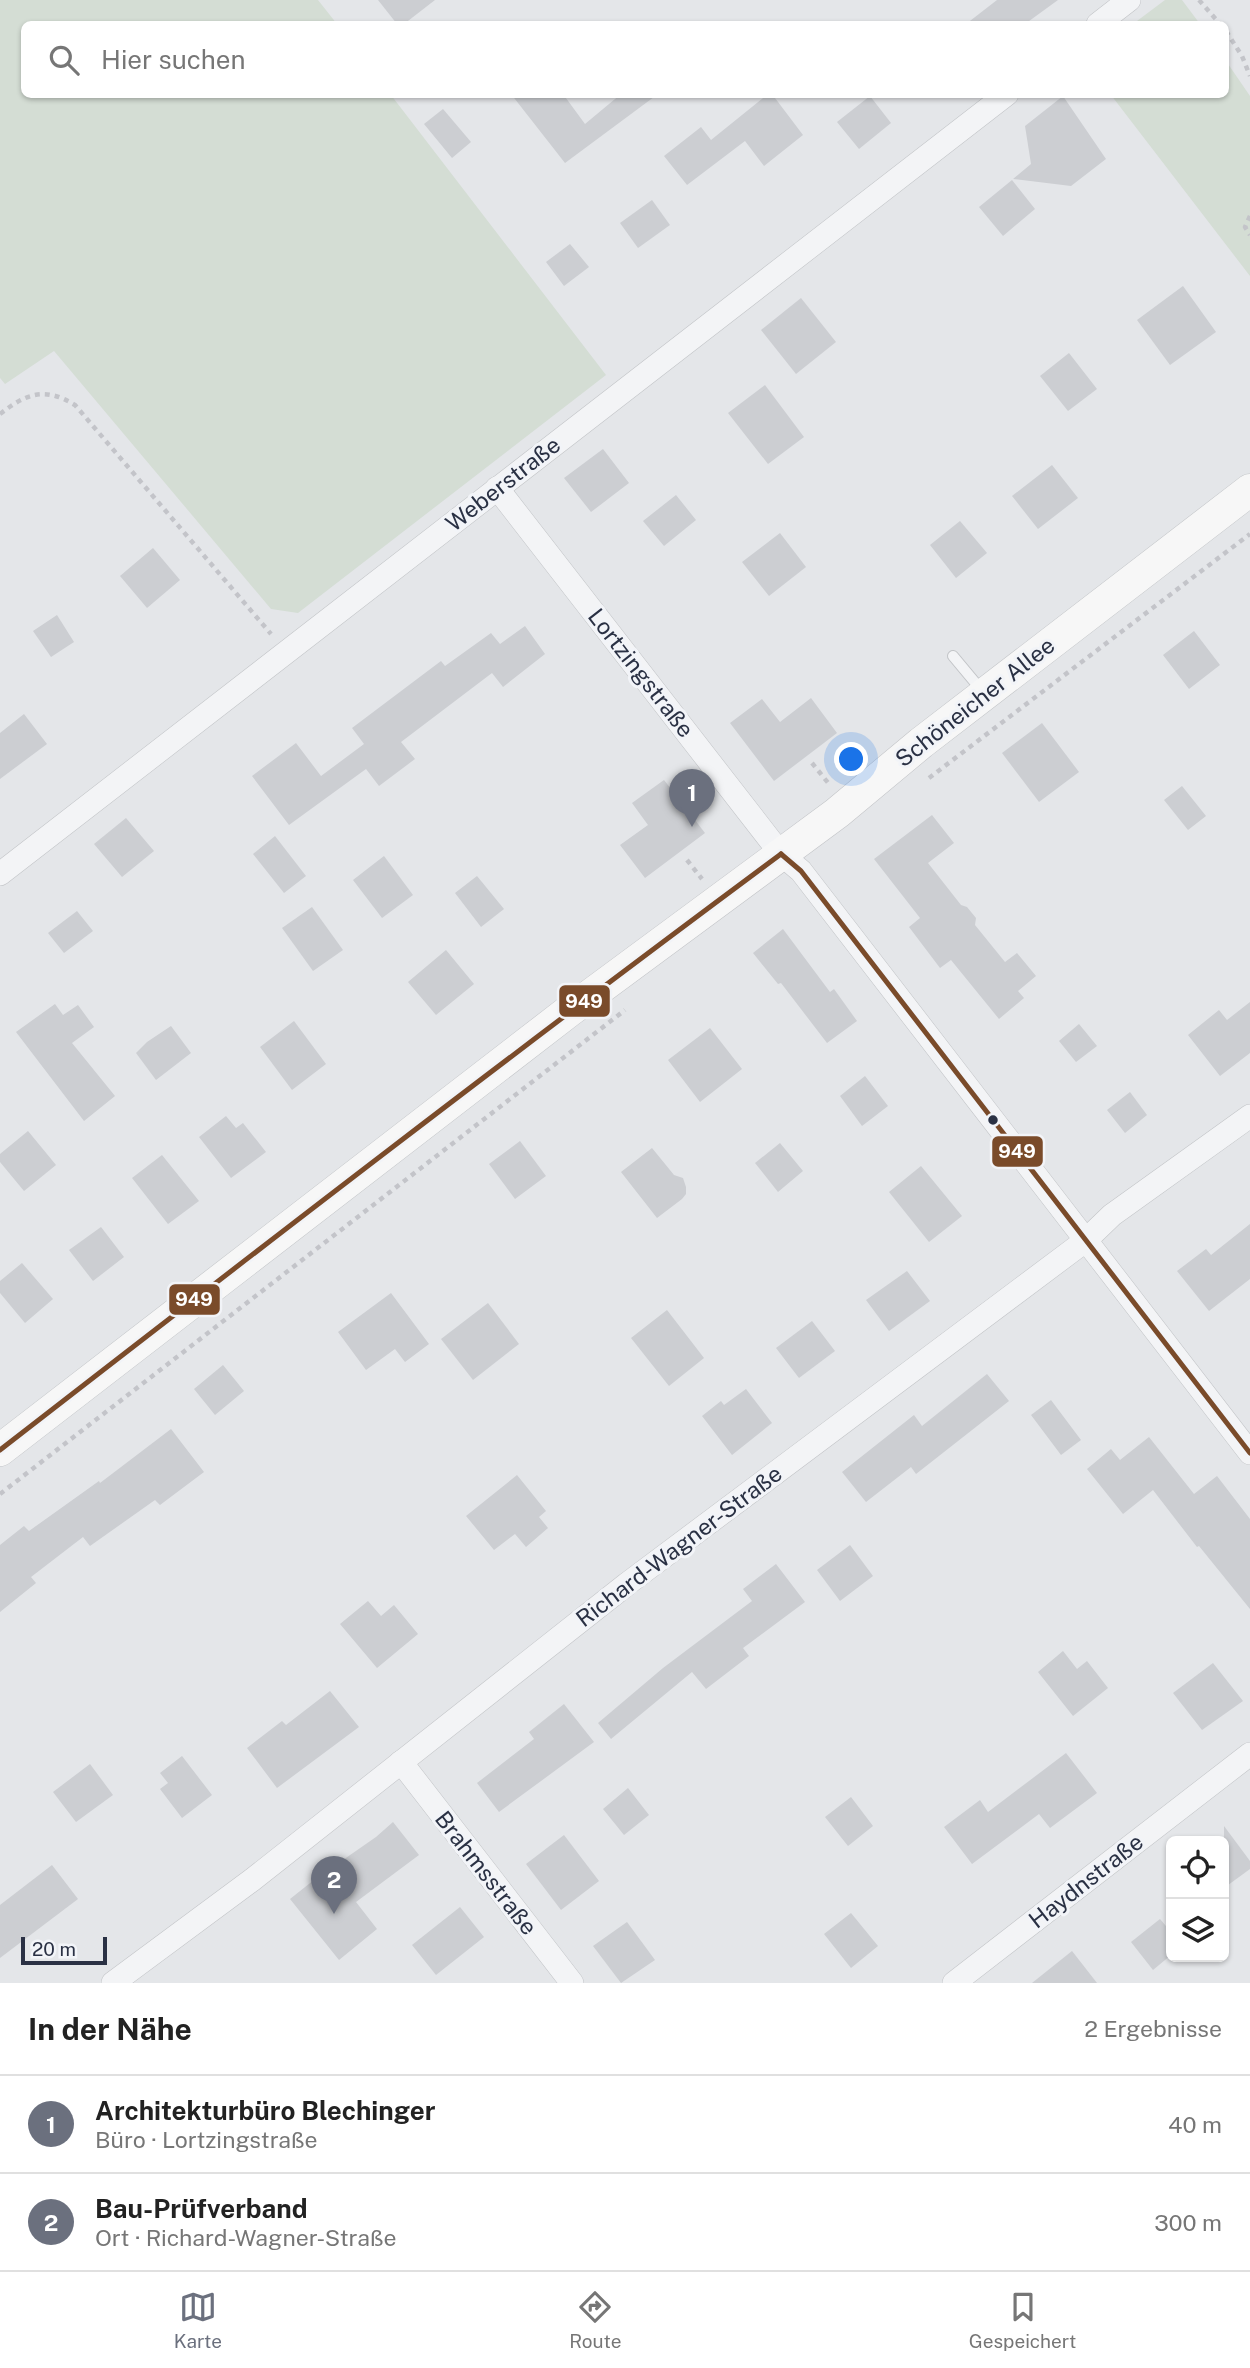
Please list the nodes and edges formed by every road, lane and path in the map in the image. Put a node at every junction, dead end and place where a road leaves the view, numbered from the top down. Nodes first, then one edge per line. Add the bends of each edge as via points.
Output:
1 (1129, 0) edge
2 (1199, 0) edge
3 (1102, 21) edge
4 (1217, 21) edge
5 (1229, 36) edge
6 (1250, 76) edge
7 (1002, 98) edge
8 (1250, 216) edge
9 (1250, 235) edge
10 (0, 414) edge
11 (497, 488) junction
12 (1250, 490) edge
13 (1250, 534) edge
14 (287, 653) junction
15 (953, 656) dead end
16 (984, 694) junction
17 (813, 763) dead end
18 (925, 782) dead end
19 (830, 786) dead end
20 (781, 854) junction
21 (687, 860) dead end
22 (0, 874) edge
23 (705, 883) dead end
24 (627, 1009) dead end
25 (1250, 1116) edge
26 (1085, 1241) junction
27 (0, 1450) edge
28 (1250, 1454) edge
29 (0, 1494) edge
30 (1250, 1754) edge
31 (401, 1762) junction
32 (113, 1983) edge
33 (572, 1983) edge
34 (954, 1983) edge

1 - 3 street
2 - 4 path
5 - 6 path
7 - 11 street, Weberstraße
8 - 9 path via 1245,227
10 - 14 path via 20,399 38,394 75,405
11 - 14 street, Weberstraße
11 - 20 street, Lortzingstraße
12 - 16 street, Schöneicher Allee
13 - 18 path
14 - 22 street, Weberstraße
15 - 16 lane
16 - 20 street, Schöneicher Allee
17 - 19 path
20 - 26 street, Lortzingstraße via 801,871
20 - 27 street, Schöneicher Allee via 358,1172
21 - 23 path
24 - 29 path
25 - 26 street, Richard-Wagner-Straße via 1112,1215
26 - 28 street, Lortzingstraße
26 - 31 street, Richard-Wagner-Straße via 627,1584
30 - 34 street, Haydnstraße
31 - 32 street, Richard-Wagner-Straße
31 - 33 street, Brahmsstraße

